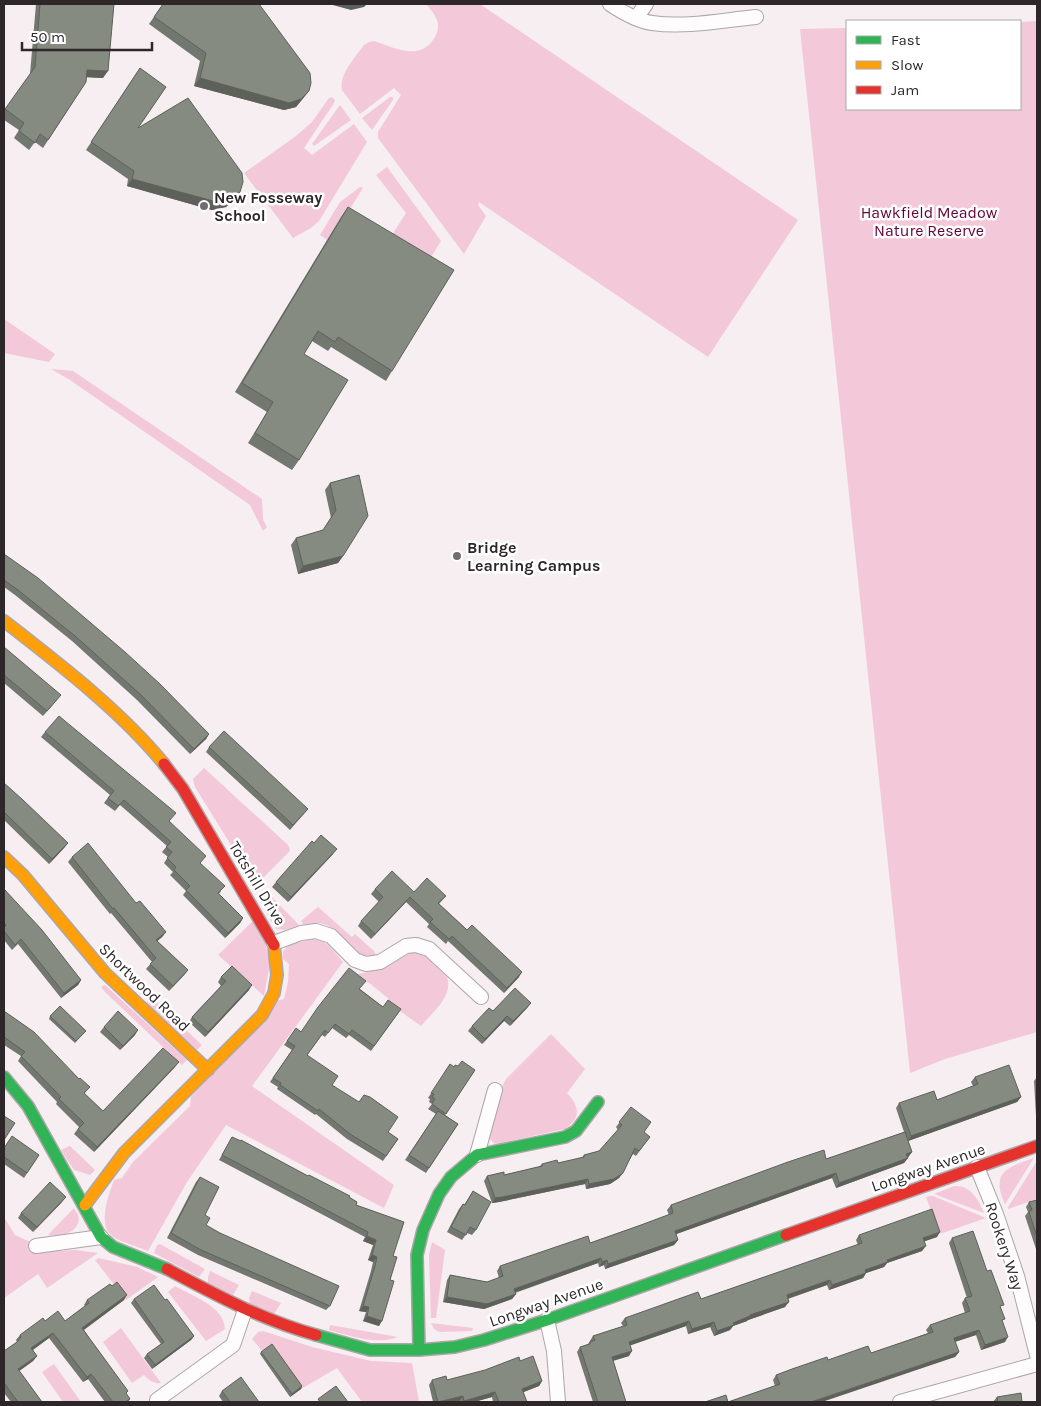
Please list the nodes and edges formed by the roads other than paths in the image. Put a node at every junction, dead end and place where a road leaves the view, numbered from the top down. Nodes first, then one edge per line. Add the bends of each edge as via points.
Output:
1 (610, 4) edge
2 (646, 4) edge
3 (756, 17) dead end
4 (636, 18) junction
5 (4, 621) edge
6 (4, 856) edge
7 (274, 943) junction
8 (481, 996) dead end
9 (208, 1070) junction
10 (4, 1077) edge
11 (495, 1090) dead end
12 (598, 1102) dead end
13 (1037, 1146) edge
14 (477, 1155) junction
15 (977, 1167) junction
16 (85, 1205) junction
17 (101, 1237) junction
18 (36, 1246) dead end
19 (245, 1310) junction
20 (547, 1320) junction
21 (419, 1350) junction
22 (1037, 1355) edge
23 (1037, 1364) edge
24 (157, 1400) dead end
25 (558, 1402) edge
26 (900, 1402) edge

1 - 4 street
2 - 4 street
3 - 4 street via 688,24 651,23
5 - 7 street, Totshill Drive via 63,667 162,762 183,789
6 - 9 street, Shortwood Road via 105,973
7 - 8 street via 316,931 331,936 355,960 366,964 380,962 406,946 416,945 429,950
7 - 9 street, Totshill Drive via 277,975 268,1008
9 - 16 street, Totshill Drive via 124,1153
10 - 16 street via 28,1106
11 - 14 street
12 - 14 street via 576,1131 565,1137
13 - 15 street, Longway Avenue
14 - 21 street via 451,1177 439,1194 423,1230 417,1255
15 - 20 street, Longway Avenue
15 - 22 street, Rookery Way via 1017,1276
16 - 17 street
17 - 18 street
17 - 19 street, Longway Avenue via 113,1247 147,1259
19 - 21 street, Longway Avenue via 294,1329 370,1350
19 - 24 street via 233,1345
20 - 21 street, Longway Avenue via 484,1340
20 - 25 street via 554,1351
23 - 26 street

